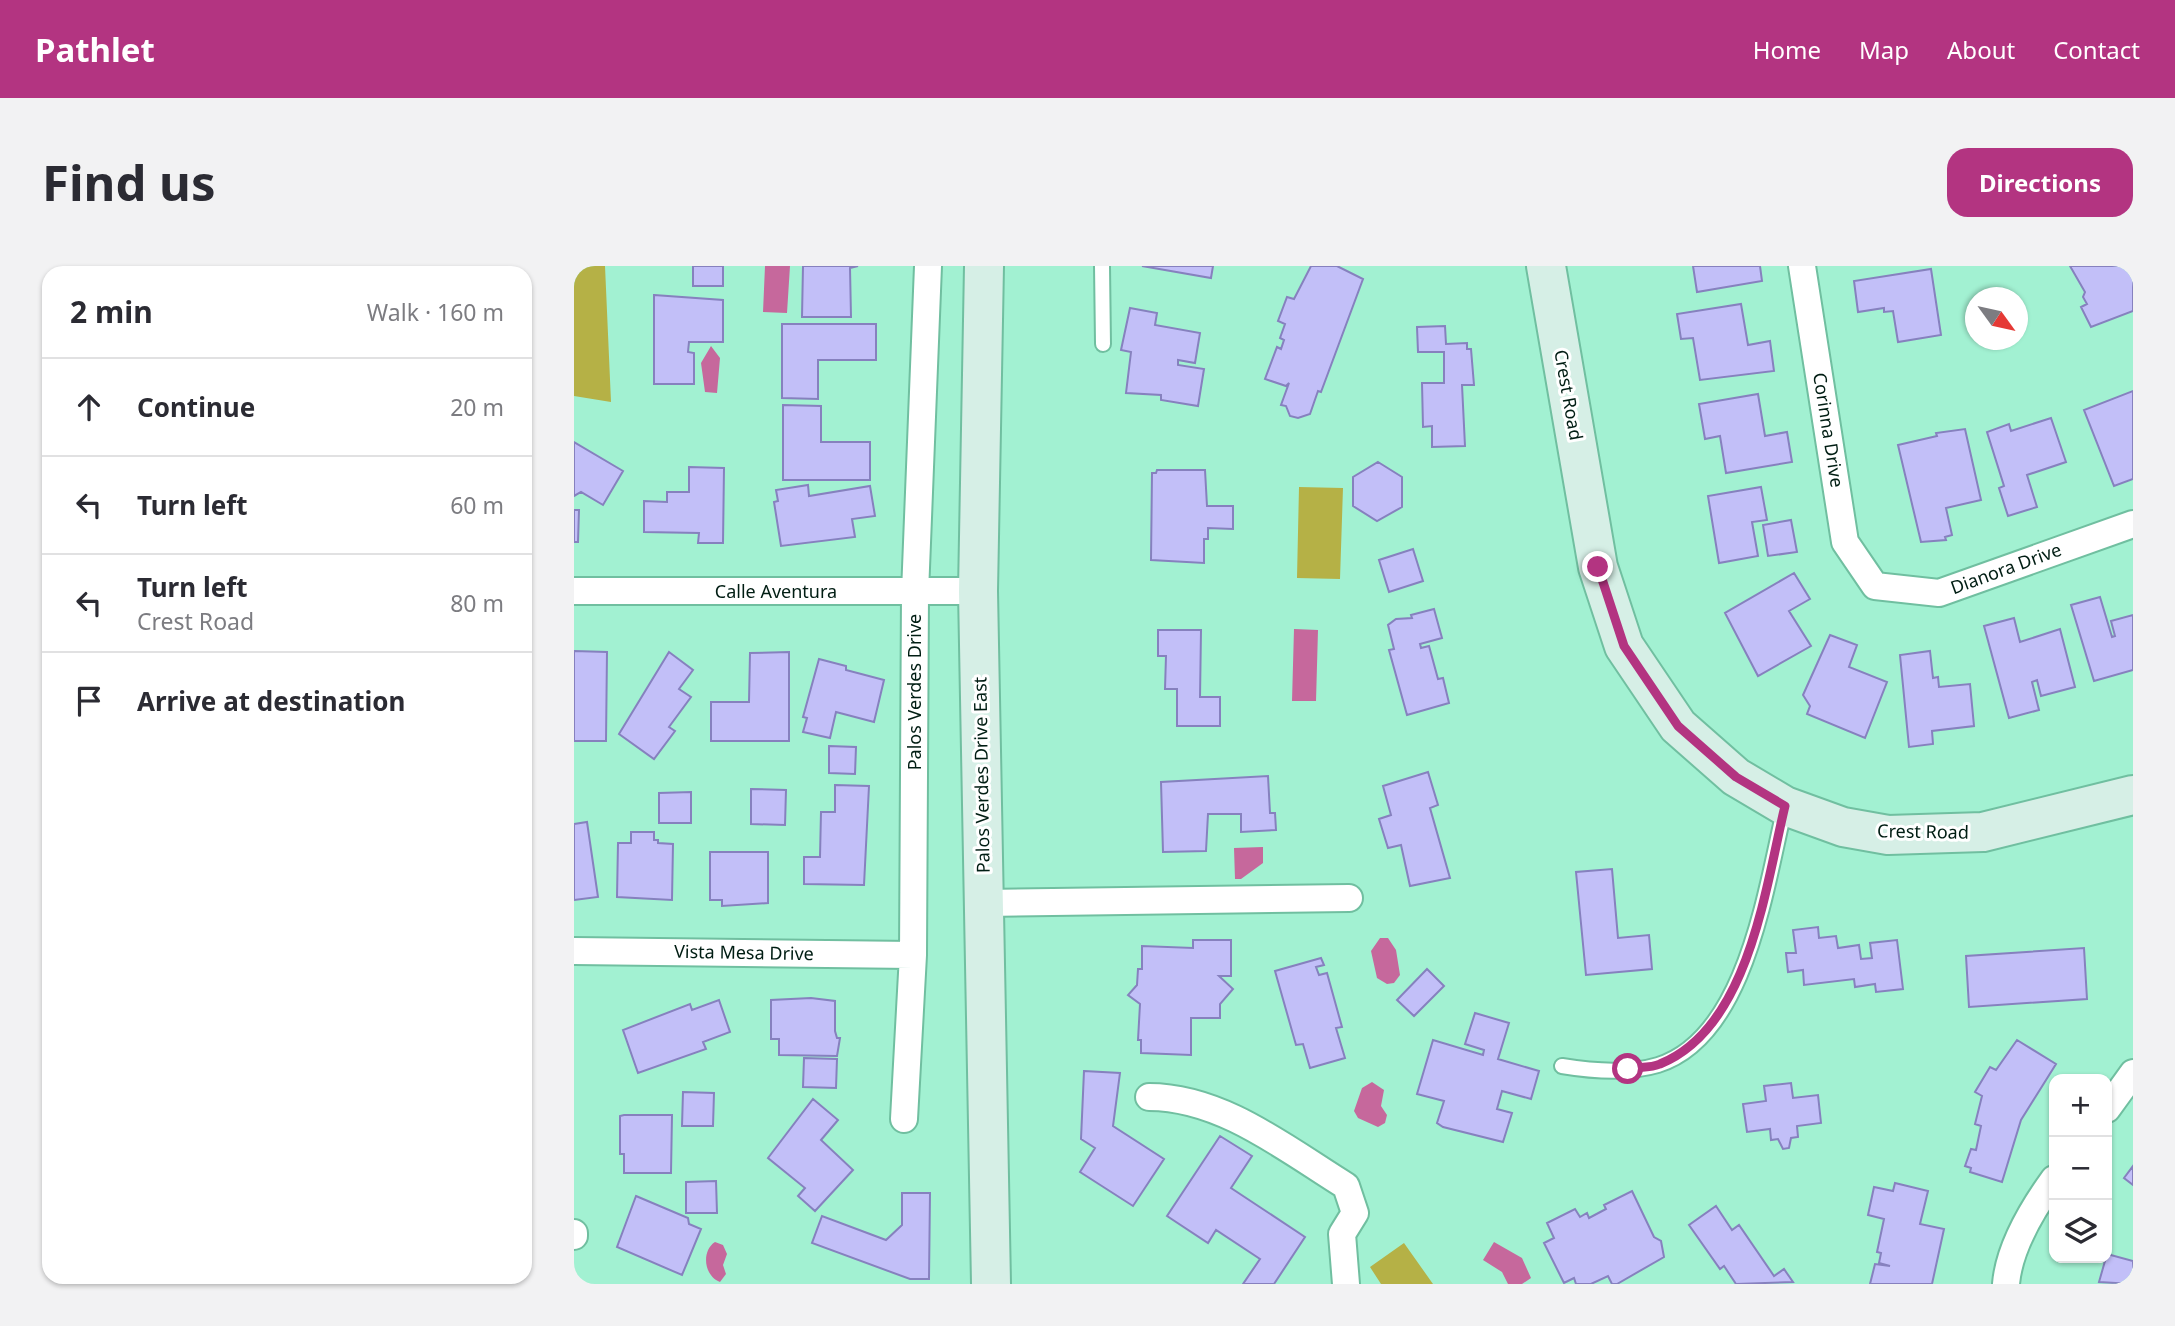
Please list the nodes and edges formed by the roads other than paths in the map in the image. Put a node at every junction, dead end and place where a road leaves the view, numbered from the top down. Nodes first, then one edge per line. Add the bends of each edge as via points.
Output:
1 (928, 266) edge
2 (984, 266) edge
3 (1102, 266) edge
4 (1546, 266) edge
5 (1802, 266) edge
6 (1104, 344) dead end
7 (2133, 524) edge
8 (1875, 586) joint
9 (574, 591) edge
10 (978, 591) junction
11 (915, 593) junction
12 (2133, 795) edge
13 (1785, 806) junction
14 (1349, 898) dead end
15 (984, 903) junction
16 (574, 951) edge
17 (913, 955) junction
18 (1562, 1066) dead end
19 (2133, 1073) edge
20 (1150, 1097) dead end
21 (2112, 1102) edge
22 (904, 1119) dead end
23 (2049, 1186) edge
24 (991, 1284) edge
25 (1346, 1284) edge
26 (2006, 1284) edge

1 - 11 street, Palos Verdes Drive
2 - 10 street, Palos Verdes Drive East
3 - 6 lane
4 - 13 street, Crest Road via 1598,567 1624,646 1678,726 1736,777
5 - 8 street, Corinna Drive via 1846,542
7 - 8 street, Dianora Drive via 1939,593
9 - 11 street, Calle Aventura
10 - 11 street, Calle Aventura
10 - 15 street, Palos Verdes Drive East
11 - 17 street, Palos Verdes Drive
12 - 13 street, Crest Road via 1983,832 1933,835 1854,829
13 - 18 lane via 1751,943 1711,1028 1693,1045 1658,1065 1595,1072
14 - 15 street
15 - 24 street, Palos Verdes Drive East
16 - 17 street, Vista Mesa Drive
17 - 22 street, Palos Verdes Drive
19 - 21 street
20 - 25 street via 1176,1097 1237,1119 1346,1186 1355,1213 1342,1234
23 - 26 street via 2008,1265

